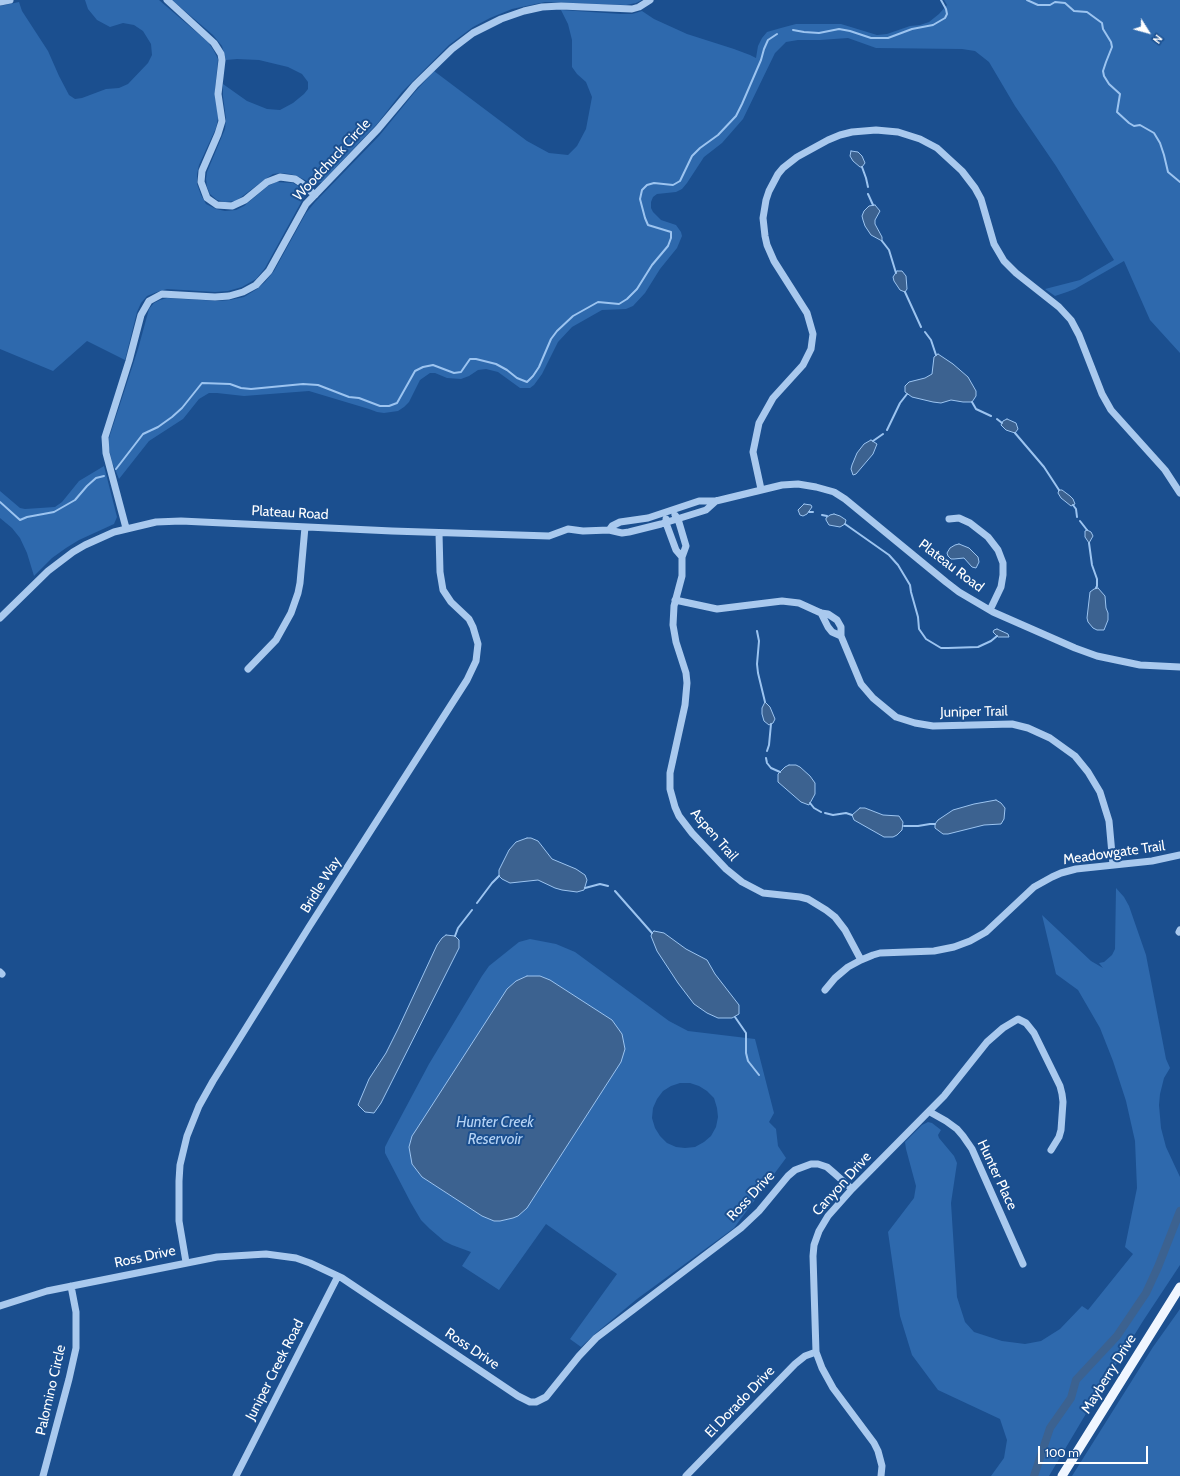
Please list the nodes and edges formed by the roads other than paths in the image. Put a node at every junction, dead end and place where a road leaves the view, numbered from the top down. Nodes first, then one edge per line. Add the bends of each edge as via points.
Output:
1 (10, 0) edge
2 (167, 0) edge
3 (650, 0) edge
4 (0, 2) edge
5 (315, 195) junction
6 (761, 489) junction
7 (1180, 493) edge
8 (716, 501) junction
9 (669, 511) junction
10 (949, 518) dead end
11 (678, 519) junction
12 (666, 523) junction
13 (305, 527) junction
14 (126, 528) junction
15 (609, 530) junction
16 (440, 533) junction
17 (682, 557) junction
18 (675, 600) junction
19 (990, 610) junction
20 (821, 613) junction
21 (0, 618) edge
22 (840, 636) junction
23 (1180, 667) edge
24 (248, 670) dead end
25 (1180, 855) edge
26 (1113, 865) junction
27 (861, 960) junction
28 (825, 990) dead end
29 (930, 1112) junction
30 (1051, 1150) dead end
31 (852, 1189) junction
32 (186, 1262) junction
33 (1023, 1264) dead end
34 (338, 1276) junction
35 (71, 1286) junction
36 (1180, 1287) edge
37 (0, 1306) edge
38 (816, 1352) junction
39 (43, 1476) edge
40 (236, 1476) edge
41 (686, 1476) edge
42 (881, 1476) edge
43 (1062, 1476) edge

1 - 4 street
2 - 5 street via 214,43 221,54 218,94 222,121 202,171 202,188 207,198 217,205 232,206 245,200 267,182 280,177 294,179
3 - 5 street, Woodchuck Circle via 632,9 542,7 501,19 477,30 452,49 415,85 378,129
5 - 14 street, Woodchuck Circle via 302,211 269,271 256,285 230,296 162,294 145,305 105,437 106,453
6 - 7 street via 753,452 759,423 773,398 803,365 811,349 813,334 807,313 767,245 763,218 766,200 778,174 797,157 840,135 876,130 898,132 920,139 937,148 962,170 981,199 994,244 1004,261 1072,320 1108,406 1164,470
6 - 8 street, Plateau Road
6 - 19 street, Plateau Road via 798,484 837,494 862,511 959,592
8 - 9 street, Plateau Road via 700,501
8 - 11 street, Plateau Road via 706,510
9 - 11 street
9 - 12 street
9 - 15 street, Plateau Road via 620,522
10 - 19 street via 970,522 988,537 998,550 1003,575
11 - 12 street, Plateau Road
11 - 17 street, Aspen Trail via 686,546
12 - 15 street, Plateau Road via 622,533
12 - 17 street via 676,550
13 - 14 street, Plateau Road via 169,521
13 - 16 street, Plateau Road
13 - 24 street via 300,583 292,613 276,640
14 - 21 street, Plateau Road via 85,545 60,561
15 - 16 street, Plateau Road via 568,529 549,536 534,537
16 - 32 street, Bridle Way via 440,572 443,590 473,627 478,644 476,661 467,680 313,920 199,1106 187,1136 178,1181 179,1221
17 - 18 street, Aspen Trail via 682,572
18 - 20 street, Juniper Trail via 717,609 791,601
18 - 27 street, Aspen Trail via 672,615 674,629 687,683 685,705 669,779 672,799 679,816 726,869 742,882 763,893 808,899 835,917
19 - 23 street, Plateau Road via 1097,656 1140,665
20 - 22 street, Juniper Trail via 832,632
20 - 22 street, Juniper Trail via 837,620 841,627
22 - 26 street, Juniper Trail via 861,684 872,698 896,716 914,724 933,726 1016,725 1039,732 1071,753 1088,772 1103,800 1109,821
25 - 26 street, Meadowgate Trail
26 - 27 street, Meadowgate Trail via 1076,869 1041,882 986,932 962,944 934,951 880,953
27 - 28 street, Meadowgate Trail via 834,978
29 - 30 street, Canyon Drive via 992,1037 1015,1020 1022,1020 1034,1033 1062,1094 1061,1130
29 - 31 street, Canyon Drive
29 - 33 street, Hunter Place via 957,1129 972,1149
31 - 34 street, Ross Drive via 830,1170 818,1164 810,1164 795,1170 760,1211 740,1228 596,1338 546,1397 536,1402 518,1396
31 - 38 street, Canyon Drive via 823,1223 814,1245
32 - 34 street, Ross Drive via 237,1255 281,1256 296,1258
32 - 35 street, Ross Drive
34 - 40 street, Juniper Creek Road
35 - 37 street, Ross Drive
35 - 39 street, Palomino Circle via 76,1312 76,1348
36 - 43 main road, Mayberry Drive
38 - 41 street, El Dorado Drive via 795,1364
38 - 42 street, Canyon Drive via 833,1388 874,1443 882,1466

